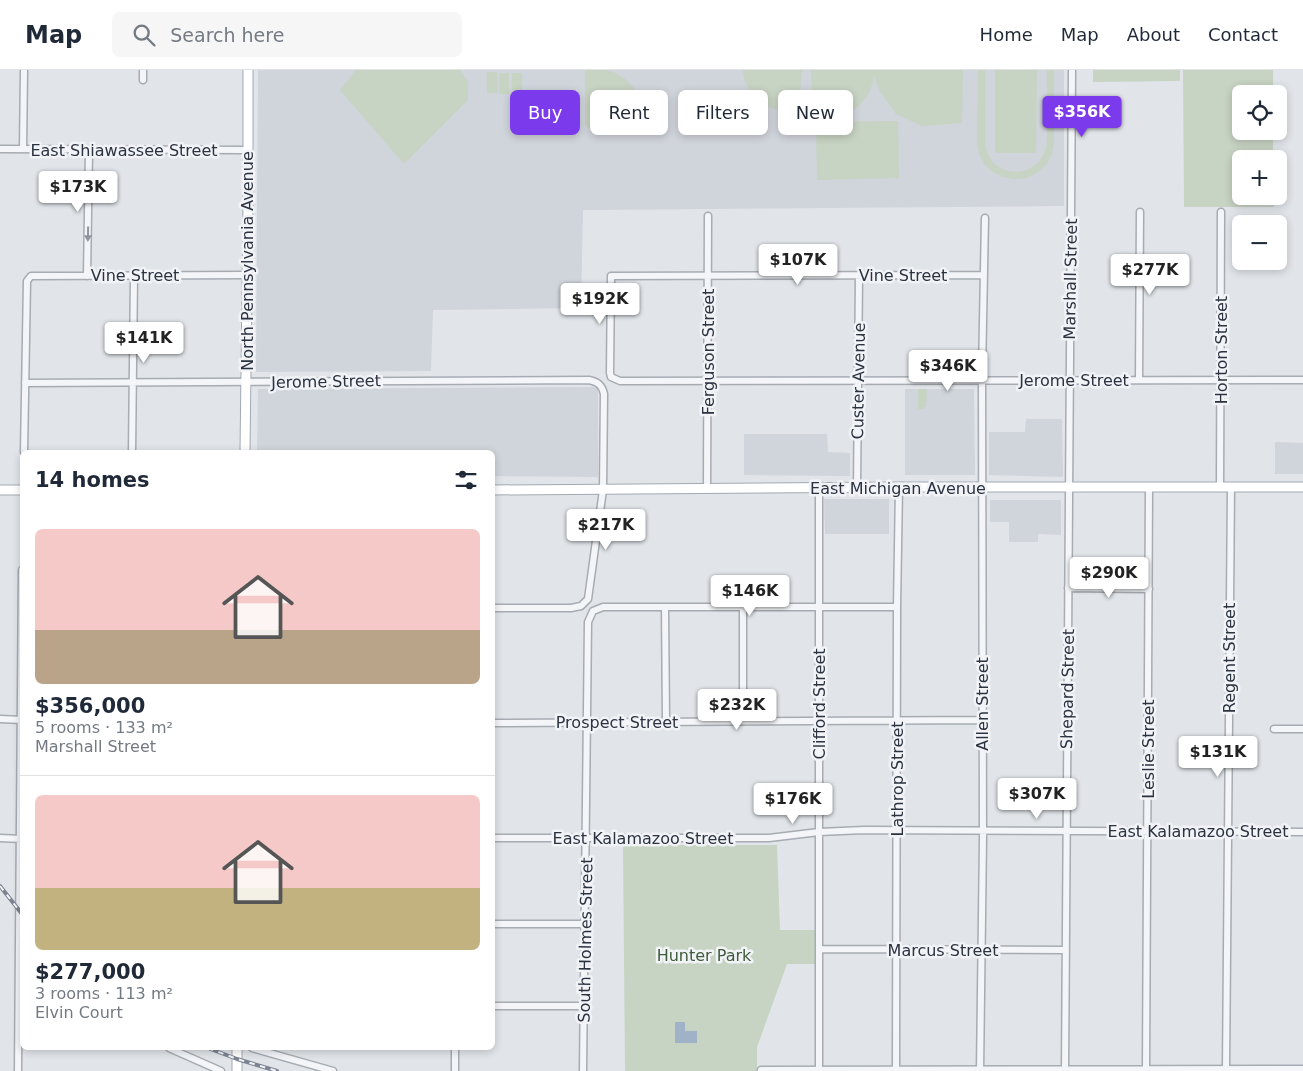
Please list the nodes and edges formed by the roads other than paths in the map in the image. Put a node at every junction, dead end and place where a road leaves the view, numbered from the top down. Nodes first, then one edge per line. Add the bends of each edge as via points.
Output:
1 (24, 70) edge
2 (143, 70) edge
3 (248, 70) edge
4 (1072, 70) edge
5 (143, 80) dead end
6 (0, 149) edge
7 (23, 149) junction
8 (89, 150) junction
9 (248, 150) junction
10 (1140, 212) dead end
11 (1221, 212) dead end
12 (708, 216) dead end
13 (985, 218) dead end
14 (134, 275) junction
15 (246, 275) junction
16 (859, 275) junction
17 (984, 275) junction
18 (87, 276) junction
19 (708, 276) junction
20 (610, 373) joint
21 (1139, 380) junction
22 (1221, 380) junction
23 (1303, 380) edge
24 (708, 381) junction
25 (859, 381) junction
26 (982, 381) junction
27 (1070, 381) junction
28 (133, 382) junction
29 (246, 382) junction
30 (25, 383) junction
31 (24, 450) edge
32 (132, 450) edge
33 (245, 450) edge
34 (899, 487) junction
35 (983, 487) junction
36 (1069, 487) junction
37 (1149, 487) junction
38 (1220, 487) junction
39 (1231, 487) junction
40 (1303, 487) edge
41 (819, 488) junction
42 (858, 488) junction
43 (707, 489) junction
44 (0, 490) edge
45 (20, 490) edge
46 (495, 490) edge
47 (603, 490) junction
48 (1068, 588) junction
49 (1149, 588) junction
50 (665, 606) junction
51 (743, 606) junction
52 (819, 606) junction
53 (897, 607) junction
54 (495, 608) edge
55 (0, 719) edge
56 (20, 720) edge
57 (819, 720) junction
58 (897, 720) junction
59 (982, 720) junction
60 (587, 721) junction
61 (666, 721) junction
62 (744, 721) junction
63 (495, 723) edge
64 (1274, 729) dead end
65 (1303, 730) edge
66 (896, 830) junction
67 (982, 830) junction
68 (1067, 831) junction
69 (1148, 831) junction
70 (819, 832) junction
71 (1228, 832) junction
72 (1303, 832) edge
73 (0, 838) edge
74 (495, 838) edge
75 (586, 838) junction
76 (20, 839) edge
77 (495, 924) edge
78 (584, 924) junction
79 (819, 949) junction
80 (896, 949) junction
81 (981, 950) junction
82 (1066, 950) junction
83 (495, 1006) edge
84 (584, 1006) junction
85 (20, 1028) edge
86 (173, 1050) edge
87 (237, 1050) edge
88 (259, 1050) edge
89 (455, 1050) edge
90 (210, 1069) edge
91 (1226, 1069) junction
92 (1303, 1069) edge
93 (761, 1070) edge
94 (818, 1070) edge
95 (896, 1070) edge
96 (980, 1070) edge
97 (1065, 1070) edge
98 (1146, 1070) edge
99 (18, 1071) edge
100 (221, 1071) edge
101 (237, 1071) edge
102 (333, 1071) edge
103 (454, 1071) edge
104 (583, 1071) edge

1 - 7 street
2 - 5 street
3 - 9 main road, North Pennsylvania Avenue
4 - 27 street, Marshall Street
6 - 7 street, East Shiawassee Street
7 - 8 street, East Shiawassee Street
8 - 9 street, East Shiawassee Street
8 -> 18 street
9 - 15 main road, North Pennsylvania Avenue
10 - 21 street
11 - 22 street, Horton Street
12 - 19 street, Ferguson Street
13 - 17 street, Allen Street
14 - 15 street, Vine Street
14 - 18 street, Vine Street
14 - 28 street
15 - 29 main road, North Pennsylvania Avenue
16 - 17 street, Vine Street
16 - 19 street, Vine Street
16 - 25 street, Custer Avenue
17 - 26 street, Allen Street
18 - 30 street, Vine Street via 31,276 27,282
19 - 20 street, Vine Street via 612,276
19 - 24 street, Ferguson Street
20 - 24 street, Jerome Street via 620,381
21 - 22 street, Jerome Street
21 - 27 street, Jerome Street
22 - 23 street, Jerome Street
22 - 38 street, Horton Street
24 - 25 street, Jerome Street
24 - 43 street, Ferguson Street
25 - 26 street, Jerome Street
25 - 42 street, Custer Avenue
26 - 27 street, Jerome Street
26 - 35 street, Allen Street
27 - 36 street, Marshall Street
28 - 29 street, Jerome Street
28 - 30 street, Jerome Street
28 - 32 street
29 - 33 main road, North Pennsylvania Avenue
29 - 47 street, Jerome Street via 597,382 604,394
30 - 31 street
34 - 35 main road, East Michigan Avenue
34 - 42 main road, East Michigan Avenue
34 - 53 street, Lathrop Street
35 - 36 main road, East Michigan Avenue
35 - 59 street, Allen Street
36 - 37 main road, East Michigan Avenue
36 - 48 street, Shepard Street
37 - 38 main road, East Michigan Avenue
37 - 49 street, Leslie Street
38 - 39 main road, East Michigan Avenue
39 - 40 main road, East Michigan Avenue
39 - 71 street, Regent Street
41 - 42 main road, East Michigan Avenue
41 - 43 main road, East Michigan Avenue
41 - 52 street, Clifford Street
43 - 47 main road, East Michigan Avenue
44 - 45 main road
46 - 47 main road, East Michigan Avenue
47 - 54 street via 588,599 581,606 571,608
48 - 49 street
48 - 68 street, Shepard Street
49 - 69 street, Leslie Street
50 - 51 street
50 - 60 street, South Holmes Street via 603,607 593,611 588,622
50 - 61 street
51 - 52 street
51 - 62 street
52 - 53 street
52 - 57 street, Clifford Street
53 - 58 street, Lathrop Street
55 - 56 street
57 - 58 street, Prospect Street
57 - 62 street, Prospect Street
57 - 70 street, Clifford Street
58 - 59 street, Prospect Street
58 - 66 street, Lathrop Street
59 - 67 street, Allen Street
60 - 61 street, Prospect Street
60 - 63 street, Prospect Street
60 - 75 street, South Holmes Street
61 - 62 street, Prospect Street
64 - 65 street
66 - 67 street, East Kalamazoo Street
66 - 70 street, East Kalamazoo Street
66 - 80 street, Lathrop Street
67 - 68 street, East Kalamazoo Street
67 - 81 street, Allen Street
68 - 69 street, East Kalamazoo Street
68 - 82 street, Shepard Street
69 - 71 street, East Kalamazoo Street
69 - 98 street, Leslie Street
70 - 75 street, East Kalamazoo Street via 769,838
70 - 79 street, Clifford Street
71 - 72 street, East Kalamazoo Street
71 - 91 street, Regent Street
73 - 76 street
74 - 75 street, East Kalamazoo Street
75 - 78 street, South Holmes Street
77 - 78 street
78 - 84 street, South Holmes Street
79 - 80 street, Marcus Street
79 - 94 street, Clifford Street
80 - 81 street, Marcus Street
80 - 95 street, Lathrop Street
81 - 82 street, Marcus Street
81 - 96 street, Allen Street
82 - 97 street, Shepard Street
83 - 84 street
84 - 104 street, South Holmes Street
85 - 99 street
86 - 90 street
87 - 101 main road
88 - 102 street
89 - 103 street
90 - 100 street
91 - 92 street
91 - 98 street
93 - 94 street
94 - 95 street
95 - 96 street
96 - 97 street
97 - 98 street

